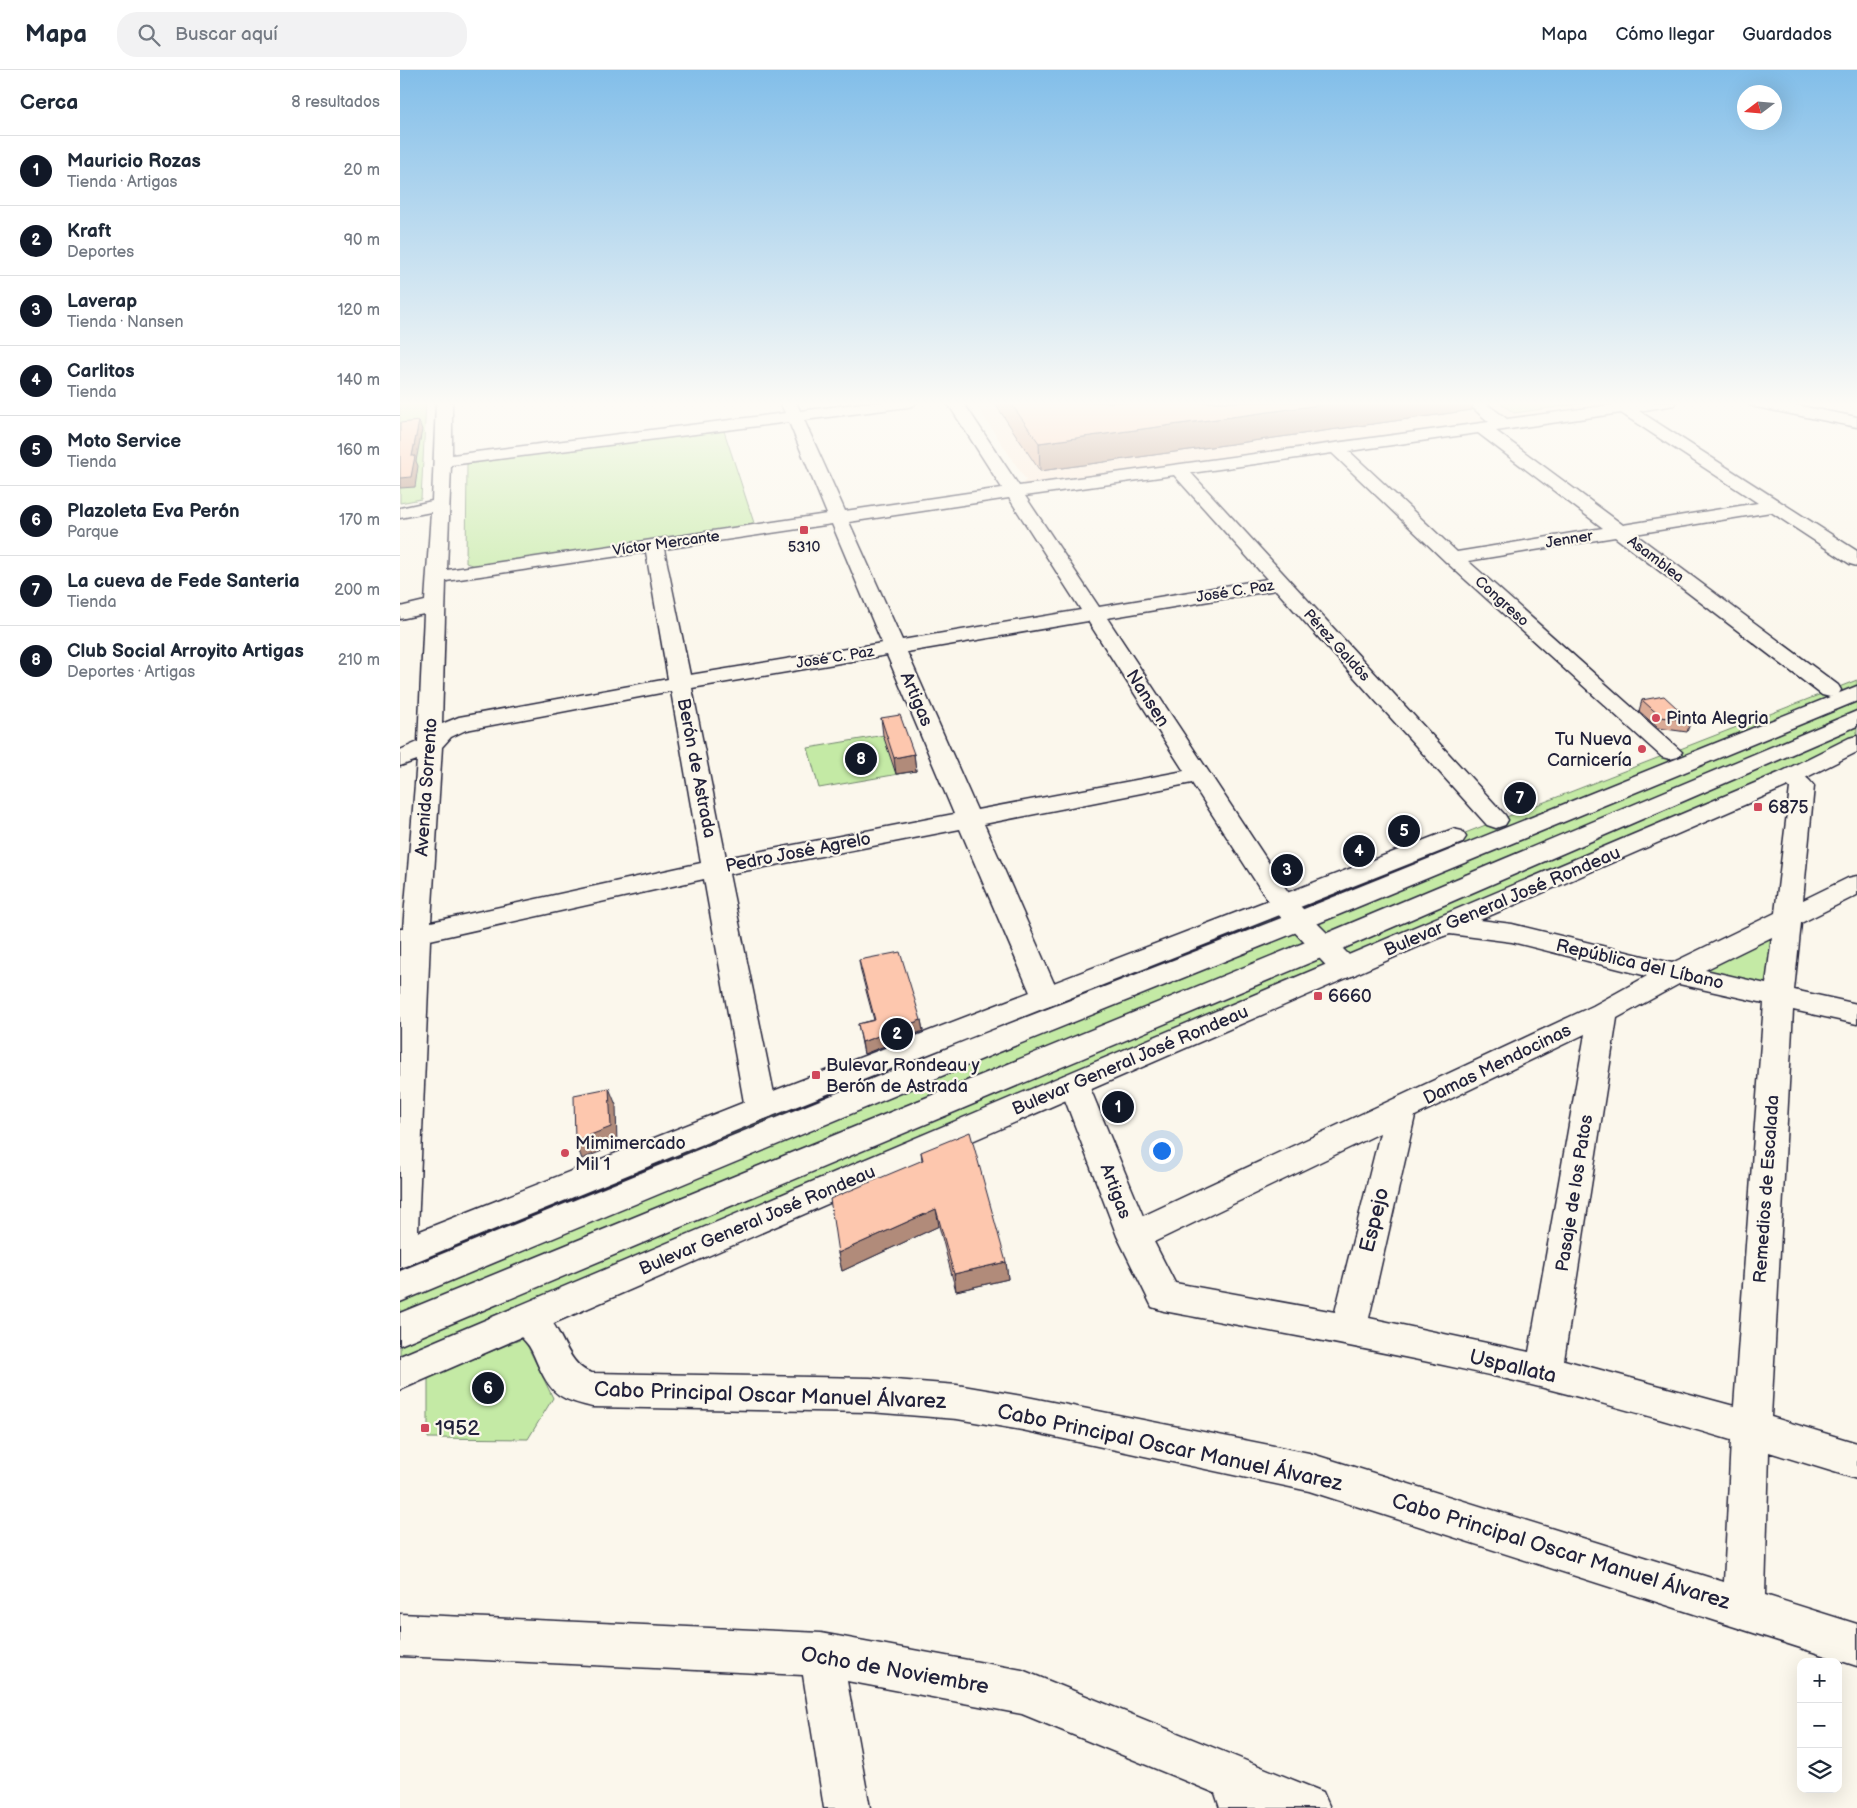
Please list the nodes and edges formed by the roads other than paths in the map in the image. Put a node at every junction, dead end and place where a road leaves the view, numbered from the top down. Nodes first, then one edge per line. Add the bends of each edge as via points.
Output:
1 (442, 483) edge
2 (823, 483) edge
3 (1007, 483) edge
4 (1023, 483) edge
5 (1077, 483) edge
6 (1191, 483) edge
7 (1373, 483) edge
8 (1555, 483) edge
9 (1741, 483) edge
10 (1013, 492) junction
11 (441, 505) junction
12 (1774, 506) junction
13 (400, 513) edge
14 (838, 518) junction
15 (1619, 531) junction
16 (654, 545) junction
17 (1453, 558) junction
18 (1857, 560) edge
19 (436, 577) junction
20 (1281, 583) junction
21 (435, 605) junction
22 (400, 613) edge
23 (1093, 614) junction
24 (894, 647) junction
25 (1857, 680) edge
26 (680, 683) junction
27 (1830, 690) junction
28 (1857, 693) edge
29 (1857, 718) edge
30 (1857, 743) edge
31 (430, 746) junction
32 (1670, 752) junction
33 (400, 759) edge
34 (1198, 775) junction
35 (1789, 777) junction
36 (1720, 807) junction
37 (1634, 815) junction
38 (1554, 816) junction
39 (969, 820) junction
40 (1496, 820) junction
41 (1459, 835) junction
42 (716, 868) junction
43 (1857, 884) edge
44 (1291, 913) junction
45 (1787, 917) junction
46 (1423, 934) junction
47 (408, 937) edge
48 (1334, 957) junction
49 (1675, 973) junction
50 (1779, 996) junction
51 (1046, 997) junction
52 (1603, 1013) junction
53 (1857, 1014) edge
54 (981, 1047) junction
55 (858, 1070) junction
56 (1074, 1084) junction
57 (761, 1108) junction
58 (1401, 1110) junction
59 (1134, 1236) junction
60 (400, 1254) edge
61 (400, 1261) edge
62 (400, 1287) edge
63 (1164, 1296) joint
64 (526, 1319) junction
65 (400, 1329) edge
66 (1348, 1330) junction
67 (1544, 1372) junction
68 (400, 1373) edge
69 (1751, 1428) junction
70 (1857, 1461) edge
71 (1744, 1608) junction
72 (400, 1635) edge
73 (1857, 1645) edge
74 (821, 1654) junction
75 (1238, 1793) edge
76 (847, 1808) edge
77 (1307, 1808) edge

1 - 11 street, Avenida Sorrento
2 - 14 street, Artigas
3 - 10 street, Nansen
4 - 10 street
5 - 10 street, Víctor Mercante
6 - 20 street, Pérez Galdós
7 - 17 street, Congreso
8 - 15 street, Asamblea
9 - 12 street
10 - 14 street, Víctor Mercante
10 - 23 street, Nansen
11 - 13 street
11 - 19 street, Avenida Sorrento
12 - 15 street, Jenner
12 - 18 street
14 - 16 street, Víctor Mercante
14 - 24 street, Artigas
15 - 17 street, Jenner
15 - 27 street, Asamblea
16 - 19 street, Víctor Mercante
16 - 26 street, Berón de Astrada
17 - 32 street, Congreso
19 - 21 street, Avenida Sorrento
20 - 23 street, José C. Paz
20 - 40 street, Pérez Galdós
21 - 22 street
21 - 31 street, Avenida Sorrento
23 - 24 street, José C. Paz
23 - 34 street, Nansen
24 - 26 street, José C. Paz
24 - 39 street, Artigas
25 - 27 street
26 - 31 street, José C. Paz via 458,724 443,732
26 - 42 street, Berón de Astrada
27 - 32 street
28 - 38 street
29 - 37 street, Bulevar General José Rondeau
30 - 35 street, Bulevar General José Rondeau
31 - 33 street, José C. Paz
31 - 47 street, Avenida Sorrento
32 - 40 street
34 - 39 street, Pedro José Agrelo
34 - 44 street, Nansen
35 - 36 street, Bulevar General José Rondeau
35 - 45 street, Remedios de Escalada via 1802,786
36 - 37 street
36 - 46 street, Bulevar General José Rondeau
37 - 48 street, Bulevar General José Rondeau
38 - 41 street
38 - 44 street
39 - 42 street, Pedro José Agrelo
39 - 51 street, Artigas
40 - 41 street
41 - 44 street
42 - 47 street, Pedro José Agrelo
42 - 57 street, Berón de Astrada
43 - 45 street, Damas Mendocinas
44 - 48 street, Nansen
44 - 51 street
44 - 54 street
45 - 49 street, Damas Mendocinas
45 - 50 street, Remedios de Escalada
46 - 48 street, Bulevar General José Rondeau
46 - 49 street, República del Líbano via 1448,925 1512,933
47 - 60 street, Avenida Sorrento
48 - 56 street, Bulevar General José Rondeau
48 - 65 street, Bulevar General José Rondeau
49 - 50 street, República del Líbano
49 - 52 street, Damas Mendocinas
50 - 53 street, República del Líbano
50 - 69 street, Remedios de Escalada
51 - 55 street
52 - 58 street, Damas Mendocinas
52 - 67 street, Pasaje de los Patos
54 - 55 street
54 - 62 street
55 - 57 street
56 - 59 street, Artigas
56 - 64 street, Bulevar General José Rondeau
57 - 60 street
58 - 59 street, Damas Mendocinas
58 - 66 street, Espejo
59 - 63 street, Artigas
60 - 61 street, Avenida Sorrento
63 - 66 street, Uspallata
64 - 68 street, Bulevar General José Rondeau
64 - 71 street, Cabo Principal Oscar Manuel Álvarez via 542,1335 558,1368 572,1385 585,1388 870,1395 957,1402 1022,1413 1309,1472
66 - 67 street, Uspallata
67 - 69 street, Uspallata
69 - 70 street, Uspallata
69 - 71 street, Remedios de Escalada
71 - 73 street, Cabo Principal Oscar Manuel Álvarez
72 - 74 street, Ocho de Noviembre
74 - 75 street, Ocho de Noviembre via 1022,1692
74 - 76 street
75 - 77 street, Ocho de Noviembre

